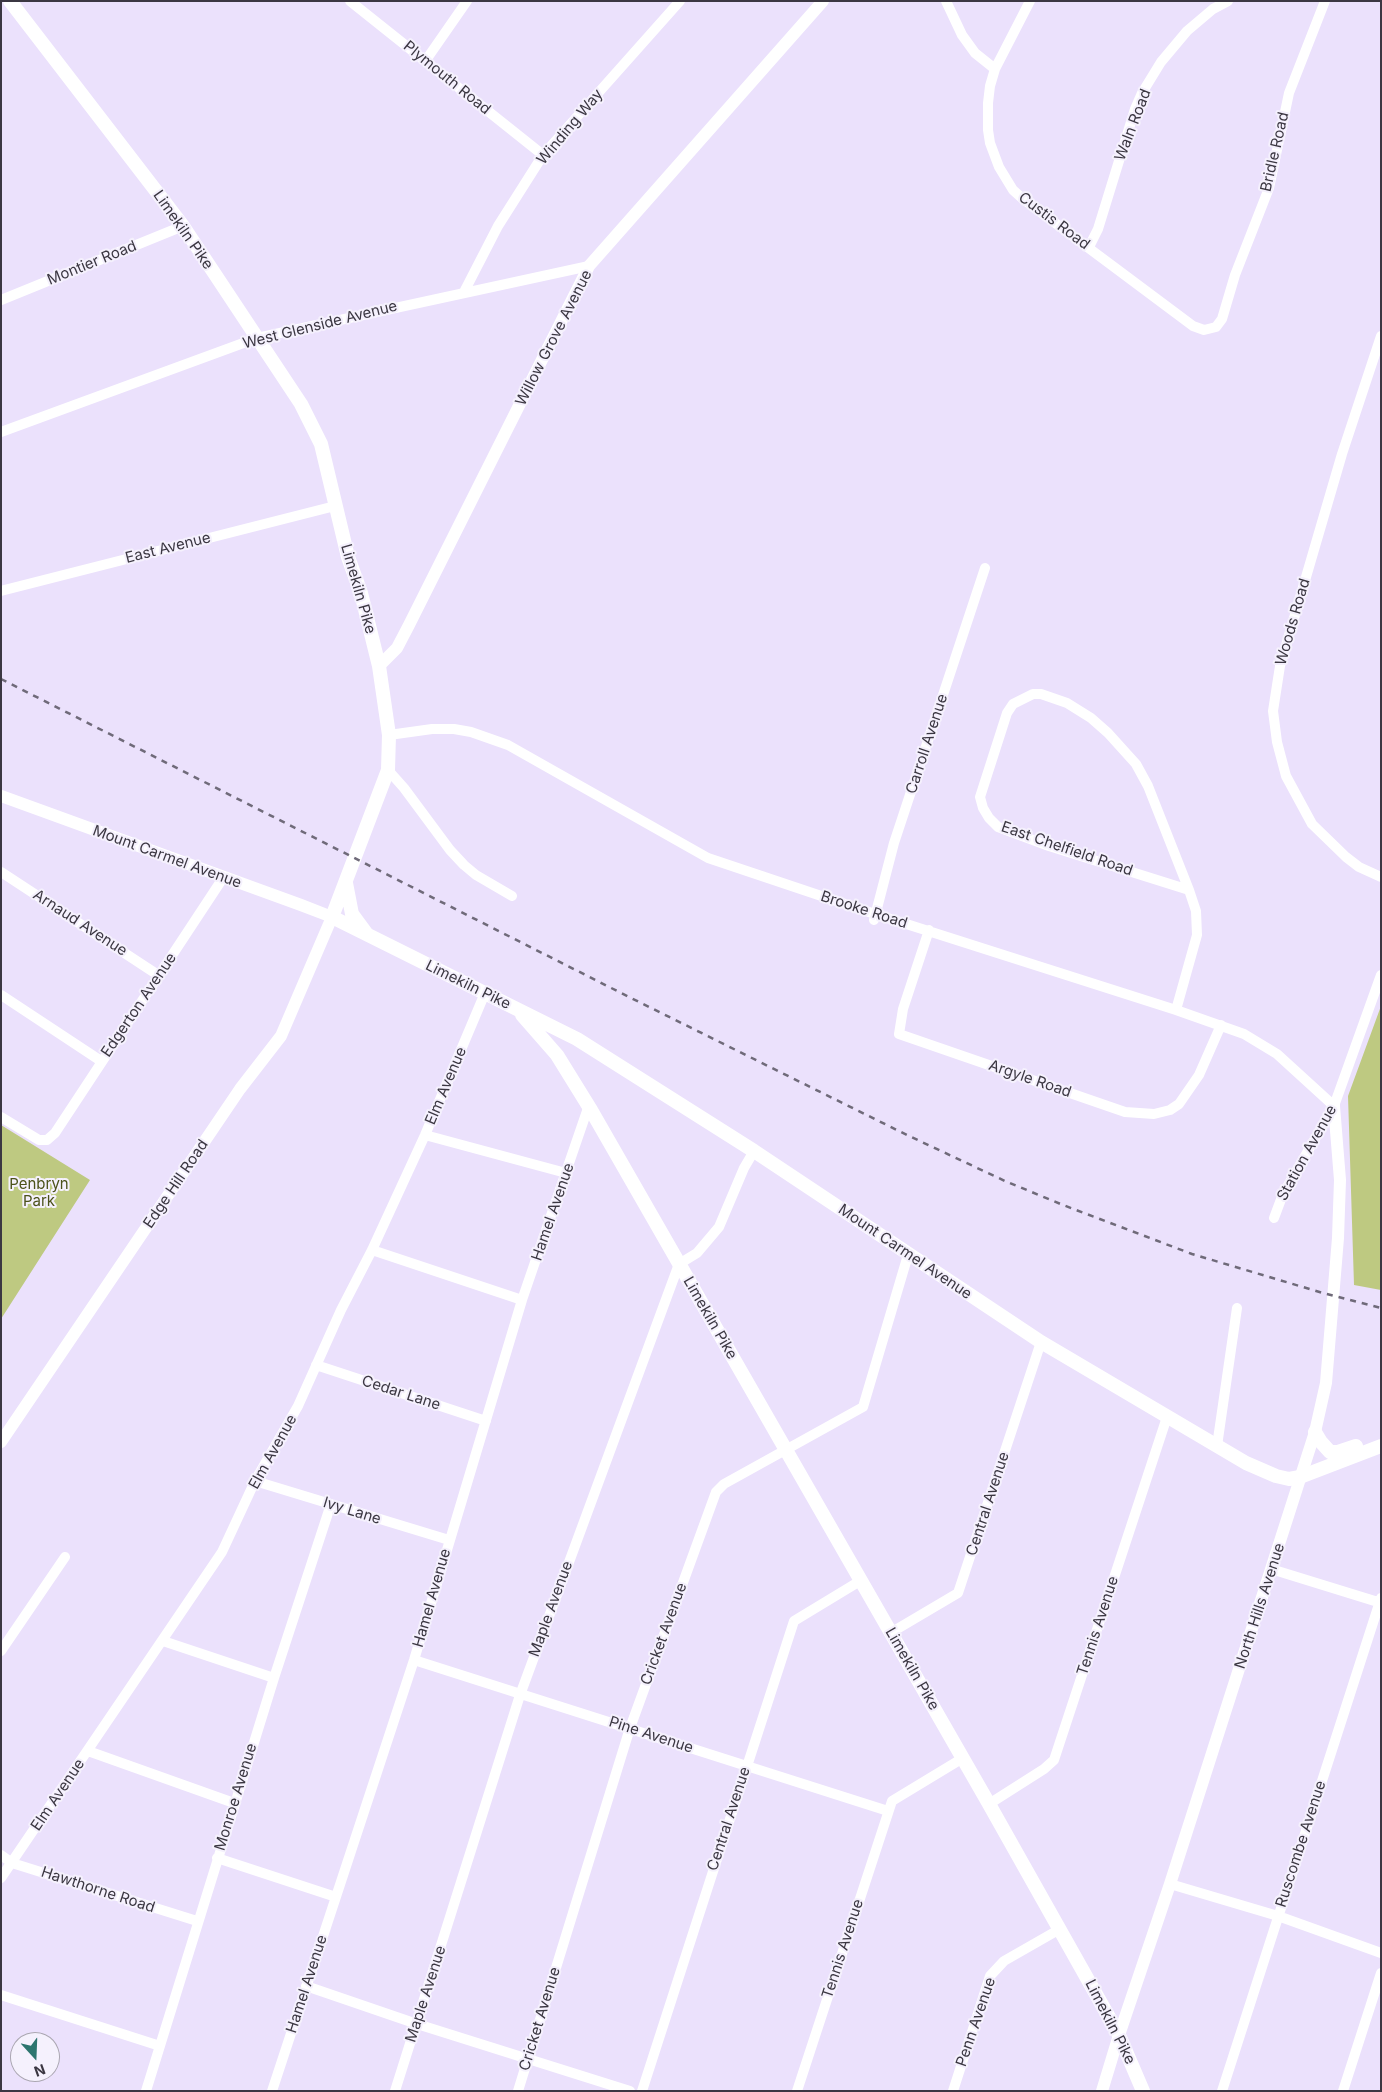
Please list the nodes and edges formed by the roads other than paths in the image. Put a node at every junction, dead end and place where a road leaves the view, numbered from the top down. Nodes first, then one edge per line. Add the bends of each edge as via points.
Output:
1 (10, 1) edge
2 (350, 1) edge
3 (467, 1) edge
4 (680, 1) edge
5 (823, 1) edge
6 (946, 1) edge
7 (1030, 1) edge
8 (1228, 1) edge
9 (1325, 1) edge
10 (426, 60) junction
11 (995, 69) junction
12 (544, 155) junction
13 (183, 226) junction
14 (1089, 247) junction
15 (590, 266) junction
16 (464, 292) junction
17 (1, 300) edge
18 (1213, 329) joint
19 (1381, 336) edge
20 (257, 338) junction
21 (1, 432) edge
22 (335, 506) junction
23 (985, 568) dead end
24 (1, 591) edge
25 (379, 666) junction
26 (389, 735) junction
27 (388, 770) junction
28 (1, 796) edge
29 (1, 872) edge
30 (1381, 877) edge
31 (223, 878) junction
32 (347, 881) junction
33 (1189, 890) junction
34 (512, 896) dead end
35 (332, 918) junction
36 (874, 918) junction
37 (929, 930) junction
38 (368, 936) junction
39 (158, 975) junction
40 (1381, 975) edge
41 (485, 993) junction
42 (1, 995) edge
43 (517, 1009) junction
44 (1176, 1010) junction
45 (1221, 1025) junction
46 (101, 1061) junction
47 (589, 1106) junction
48 (1334, 1106) junction
49 (1, 1117) edge
50 (425, 1135) junction
51 (754, 1151) junction
52 (566, 1173) junction
53 (1274, 1218) dead end
54 (372, 1250) junction
55 (908, 1255) junction
56 (679, 1264) junction
57 (522, 1300) junction
58 (1237, 1308) dead end
59 (1041, 1342) junction
60 (316, 1365) junction
61 (1167, 1417) junction
62 (486, 1421) junction
63 (1315, 1432) junction
64 (1, 1442) edge
65 (1381, 1442) edge
66 (1216, 1446) junction
67 (1381, 1446) edge
68 (786, 1450) junction
69 (1300, 1477) junction
70 (255, 1481) junction
71 (331, 1504) junction
72 (449, 1540) junction
73 (65, 1557) dead end
74 (1271, 1569) junction
75 (860, 1581) junction
76 (1380, 1602) edge
77 (892, 1632) junction
78 (162, 1641) junction
79 (1, 1651) edge
80 (414, 1660) junction
81 (274, 1678) junction
82 (520, 1694) junction
83 (630, 1728) junction
84 (88, 1751) junction
85 (963, 1758) junction
86 (746, 1766) junction
87 (234, 1803) junction
88 (989, 1804) junction
89 (888, 1812) junction
90 (1, 1855) edge
91 (217, 1858) junction
92 (12, 1863) junction
93 (1, 1878) edge
94 (1170, 1884) junction
95 (336, 1897) junction
96 (1278, 1916) junction
97 (197, 1921) junction
98 (1060, 1929) junction
99 (1381, 1953) edge
100 (1381, 1973) edge
101 (306, 1986) junction
102 (1, 1995) edge
103 (417, 2024) junction
104 (1119, 2035) junction
105 (160, 2046) junction
106 (528, 2058) junction
107 (146, 2091) edge
108 (272, 2091) edge
109 (395, 2091) edge
110 (518, 2091) edge
111 (630, 2091) edge
112 (642, 2091) edge
113 (797, 2091) edge
114 (953, 2091) edge
115 (1102, 2091) edge
116 (1143, 2091) edge
117 (1222, 2091) edge
118 (1343, 2091) edge

1 - 13 main road, Limekiln Pike
2 - 10 street, Plymouth Road
3 - 10 street
4 - 12 street, Winding Way
5 - 15 street, Willow Grove Avenue
6 - 11 street via 962,35 975,53
7 - 11 street, Custis Road
8 - 14 street, Waln Road via 1187,31 1161,62 1142,93 1098,229
9 - 18 street, Bridle Road via 1287,99 1269,188 1235,274 1222,319
10 - 12 street, Plymouth Road
11 - 14 street, Custis Road via 988,103 988,130 999,167 1013,190 1023,199
12 - 16 street, Winding Way via 498,226
13 - 17 street, Montier Road
13 - 20 main road, Limekiln Pike
14 - 18 street, Custis Road via 1193,326
15 - 16 street, West Glenside Avenue
15 - 25 street, Willow Grove Avenue via 397,648
16 - 20 street, West Glenside Avenue
19 - 30 street, Woods Road via 1342,454 1285,648 1273,711 1286,776 1312,824 1359,867
20 - 21 street, West Glenside Avenue
20 - 22 main road, Limekiln Pike via 301,404 321,444
22 - 24 street, East Avenue
22 - 25 main road, Limekiln Pike
23 - 36 street, Carroll Avenue via 894,843
25 - 26 main road, Limekiln Pike
26 - 27 main road, Limekiln Pike
26 - 36 street, Brooke Road via 432,729 490,738 708,858
27 - 32 main road, Limekiln Pike
27 - 34 street via 455,855 476,875
28 - 31 street, Mount Carmel Avenue
29 - 39 street, Arnaud Avenue
31 - 35 street, Mount Carmel Avenue
31 - 39 street, Edgerton Avenue
32 - 35 main road, Limekiln Pike
32 - 38 main road via 352,914
33 - 33 street, East Chelfield Road via 1009,832 989,818 980,797 1007,713 1013,704 1032,694 1041,694 1067,703 1102,728 1136,764 1153,796
33 - 44 street via 1196,911 1197,935
35 - 38 main road, Limekiln Pike
35 - 64 street, Edge Hill Road via 281,1036 240,1089
36 - 37 street, Brooke Road
37 - 44 street, Brooke Road
37 - 45 street, Argyle Road via 903,1009 899,1034 1125,1112 1154,1114 1179,1104 1199,1075
38 - 41 main road, Limekiln Pike
39 - 46 street, Edgerton Avenue
40 - 48 street, Station Avenue
41 - 43 main road, Limekiln Pike
41 - 50 street, Elm Avenue
42 - 46 street
43 - 47 main road, Limekiln Pike via 557,1054
43 - 51 main road, Mount Carmel Avenue via 577,1039
44 - 45 street, Brooke Road
45 - 48 street, Brooke Road via 1277,1054
46 - 49 street, Edgerton Avenue via 55,1133 47,1140 39,1140
47 - 52 street, Hamel Avenue
47 - 56 main road, Limekiln Pike
48 - 53 street, Station Avenue via 1283,1194
48 - 63 street, North Hills Avenue via 1340,1180 1338,1238 1326,1382
50 - 52 street
50 - 54 street, Elm Avenue
51 - 55 main road, Mount Carmel Avenue
51 - 56 street via 719,1227 697,1253
52 - 57 street, Hamel Avenue
54 - 57 street
54 - 60 street, Elm Avenue
55 - 59 main road, Mount Carmel Avenue
55 - 68 street, Cricket Avenue via 862,1407
56 - 68 main road, Limekiln Pike
56 - 82 street, Maple Avenue
57 - 62 street, Hamel Avenue
58 - 66 street
59 - 61 main road, Mount Carmel Avenue
59 - 77 street, Central Avenue via 958,1593
60 - 62 street, Cedar Lane
60 - 70 street, Elm Avenue via 298,1406
61 - 66 main road, Mount Carmel Avenue
61 - 88 street, Tennis Avenue via 1054,1760
62 - 72 street, Hamel Avenue
63 - 65 main road via 1330,1452 1368,1441
63 - 69 street, North Hills Avenue
66 - 69 main road, Mount Carmel Avenue via 1276,1476
67 - 69 main road
68 - 75 main road, Limekiln Pike
68 - 83 street, Cricket Avenue via 724,1484 716,1492
69 - 74 street, North Hills Avenue
70 - 71 street, Ivy Lane
70 - 78 street, Elm Avenue via 222,1552
71 - 72 street, Ivy Lane
71 - 81 street, Monroe Avenue
72 - 80 street, Hamel Avenue
73 - 79 street
74 - 76 street
74 - 94 street, North Hills Avenue
75 - 77 main road, Limekiln Pike
75 - 86 street, Central Avenue via 794,1621
76 - 96 street, Ruscombe Avenue
77 - 85 main road, Limekiln Pike
78 - 81 street
78 - 84 street, Elm Avenue
80 - 82 street, Pine Avenue
80 - 95 street, Hamel Avenue
81 - 87 street, Monroe Avenue
82 - 83 street, Pine Avenue
82 - 103 street, Maple Avenue
83 - 86 street, Pine Avenue
83 - 106 street, Cricket Avenue
84 - 87 street
84 - 92 street, Elm Avenue
85 - 88 main road, Limekiln Pike
85 - 89 street, Tennis Avenue via 892,1801
86 - 89 street, Pine Avenue
86 - 112 street, Central Avenue
87 - 91 street, Monroe Avenue
88 - 98 main road, Limekiln Pike
89 - 113 street, Tennis Avenue
90 - 92 street, Hawthorne Road
91 - 95 street
91 - 97 street, Monroe Avenue
92 - 93 street, Elm Avenue
92 - 97 street, Hawthorne Road
94 - 96 street
94 - 104 street, North Hills Avenue
95 - 101 street, Hamel Avenue
96 - 99 street
96 - 117 street, Ruscombe Avenue
97 - 105 street, Monroe Avenue
98 - 104 main road, Limekiln Pike
98 - 114 street, Penn Avenue via 1004,1961 990,1976
100 - 118 street
101 - 103 street
101 - 108 street, Hamel Avenue
102 - 105 street
103 - 106 street
103 - 109 street, Maple Avenue
104 - 115 street, North Hills Avenue
104 - 116 main road, Limekiln Pike
105 - 107 street, Monroe Avenue
106 - 110 street, Cricket Avenue
106 - 111 street

